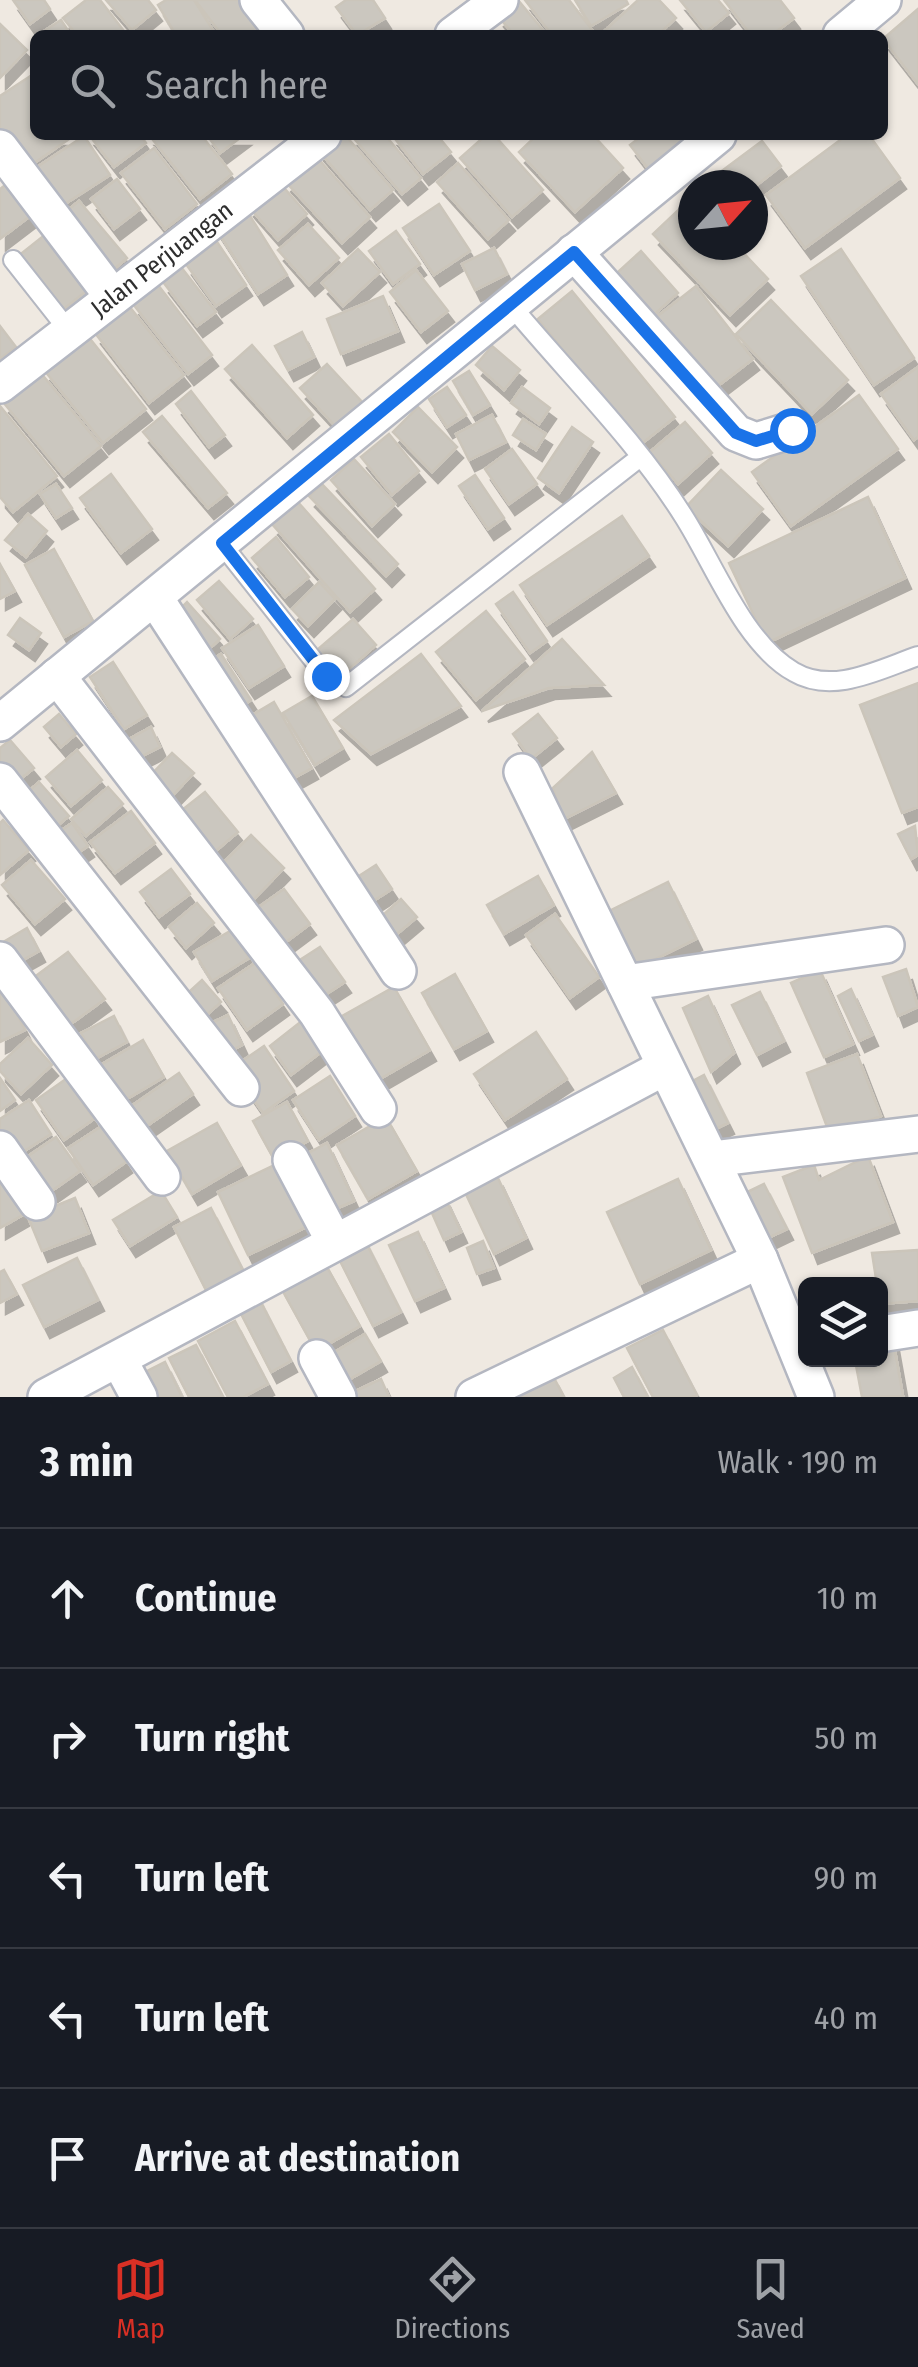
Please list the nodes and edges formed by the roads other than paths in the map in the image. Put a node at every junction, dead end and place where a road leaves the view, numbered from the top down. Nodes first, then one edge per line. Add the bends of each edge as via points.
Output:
1 (258, 0) edge
2 (883, 0) edge
3 (490, 3) edge
4 (282, 30) edge
5 (459, 30) edge
6 (847, 30) edge
7 (316, 140) edge
8 (712, 140) edge
9 (0, 148) edge
10 (574, 252) junction
11 (13, 260) dead end
12 (113, 297) junction
13 (509, 304) junction
14 (68, 331) junction
15 (0, 385) edge
16 (792, 430) dead end
17 (639, 458) junction
18 (222, 543) junction
19 (155, 598) junction
20 (918, 656) edge
21 (57, 676) junction
22 (0, 723) edge
23 (522, 772) dead end
24 (0, 782) edge
25 (886, 945) dead end
26 (0, 960) edge
27 (398, 972) dead end
28 (625, 982) junction
29 (663, 1068) junction
30 (241, 1088) dead end
31 (378, 1108) dead end
32 (918, 1134) edge
33 (0, 1149) edge
34 (712, 1159) junction
35 (290, 1160) dead end
36 (162, 1176) dead end
37 (38, 1202) dead end
38 (334, 1241) junction
39 (760, 1260) junction
40 (918, 1328) edge
41 (888, 1333) edge
42 (798, 1339) edge
43 (317, 1358) dead end
44 (119, 1360) junction
45 (808, 1367) edge
46 (46, 1397) edge
47 (139, 1397) edge
48 (338, 1397) edge
49 (474, 1397) edge
50 (816, 1397) edge

1 - 4 street
2 - 6 street
3 - 5 street
7 - 12 street, Jalan Perjuangan
8 - 10 street
9 - 12 street
10 - 13 street
10 - 16 street via 736,433 756,441
11 - 14 lane
12 - 14 street, Jalan Perjuangan
13 - 17 lane
13 - 18 street
14 - 15 street, Jalan Perjuangan
17 - 18 lane via 346,687 326,676
17 - 20 lane via 684,515 767,651 796,674 836,683
18 - 19 street
19 - 21 street
19 - 27 street
21 - 22 street
21 - 31 street via 307,1000
23 - 28 street
24 - 30 street
25 - 28 street
26 - 36 street
28 - 29 street
29 - 34 street
29 - 38 street
32 - 34 street
33 - 37 street
34 - 39 street
35 - 38 street
38 - 44 street
39 - 42 street
39 - 49 street
40 - 41 street
43 - 48 street
44 - 46 street
44 - 47 street
45 - 50 street

